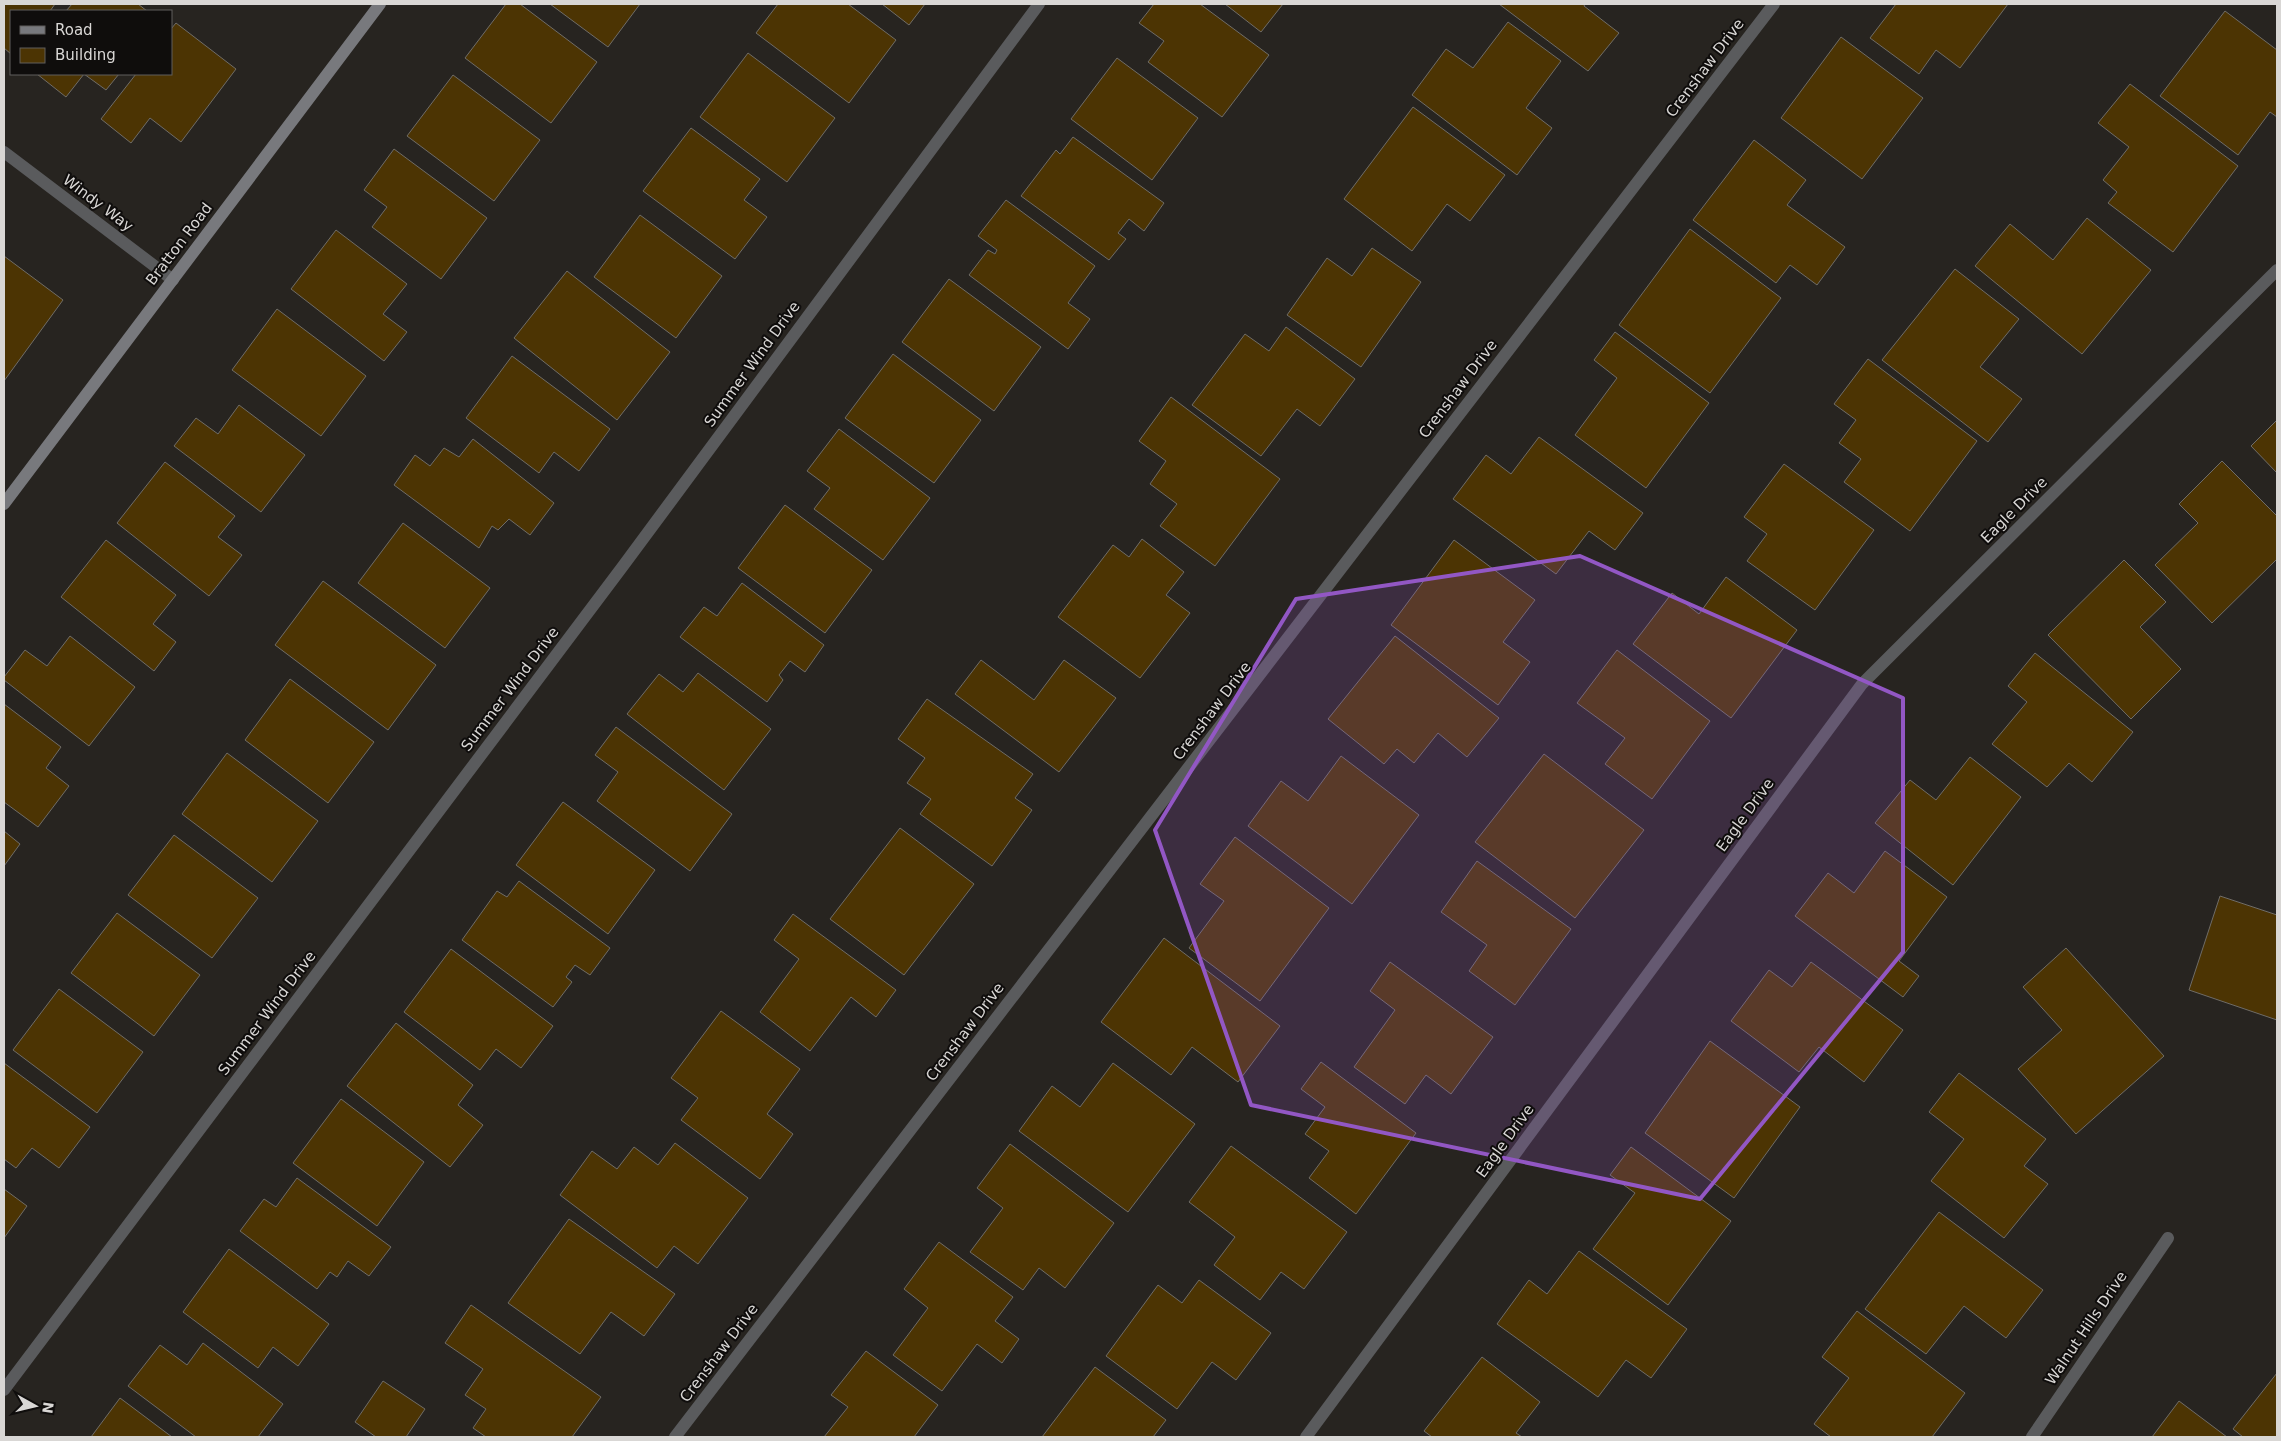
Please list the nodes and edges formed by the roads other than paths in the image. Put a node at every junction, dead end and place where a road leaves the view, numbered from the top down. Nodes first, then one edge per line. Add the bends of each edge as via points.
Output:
1 (380, 4) edge
2 (1039, 4) edge
3 (1774, 4) edge
4 (4, 152) edge
5 (2277, 270) edge
6 (173, 280) junction
7 (4, 504) edge
8 (2168, 1238) dead end
9 (4, 1390) edge
10 (675, 1437) edge
11 (1306, 1437) edge
12 (2032, 1437) edge

1 - 6 street, Bratton Road
2 - 9 street, Summer Wind Drive via 623,566
3 - 10 street, Crenshaw Drive
4 - 6 street, Windy Way
5 - 11 street, Eagle Drive via 1862,684
6 - 7 street, Bratton Road
8 - 12 street, Walnut Hills Drive

